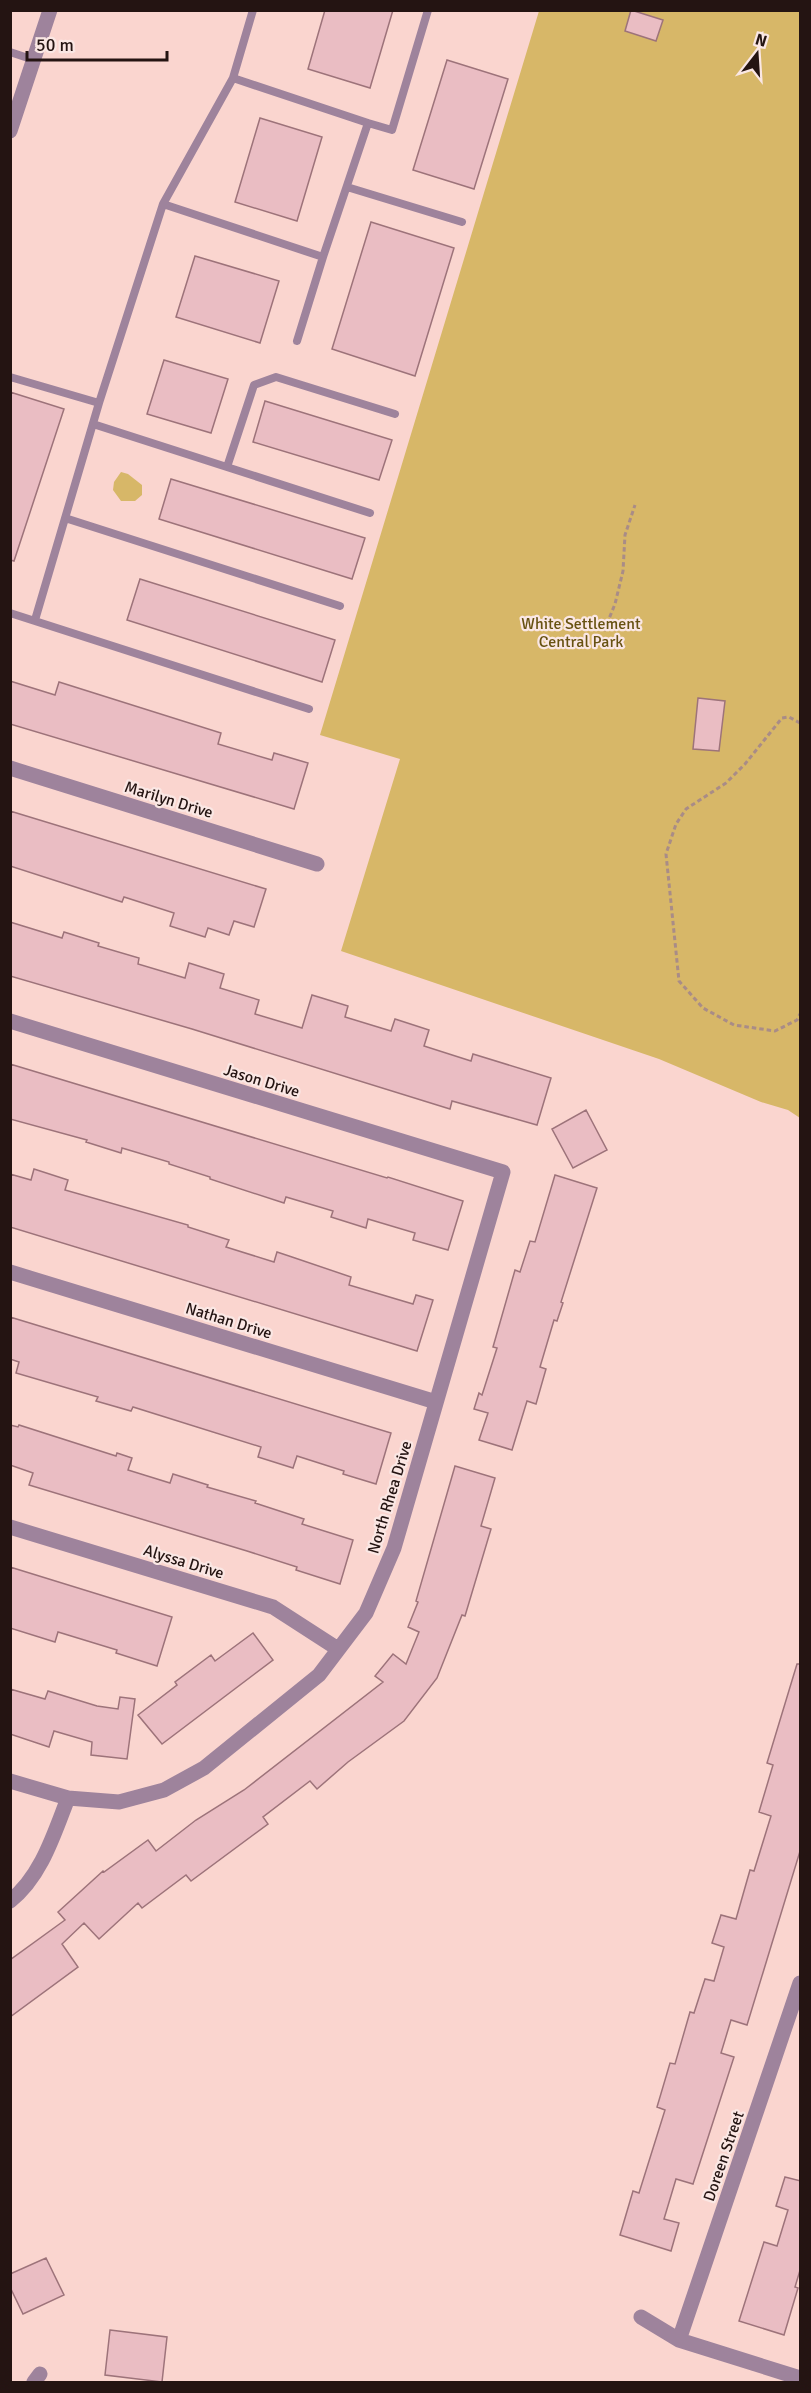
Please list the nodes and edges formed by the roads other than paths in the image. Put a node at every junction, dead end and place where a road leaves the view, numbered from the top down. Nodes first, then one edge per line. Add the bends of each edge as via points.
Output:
1 (50, 10) edge
2 (253, 10) edge
3 (428, 10) edge
4 (10, 52) edge
5 (34, 60) junction
6 (233, 78) junction
7 (368, 123) junction
8 (10, 131) edge
9 (346, 187) junction
10 (163, 204) junction
11 (462, 222) dead end
12 (323, 257) junction
13 (297, 341) dead end
14 (10, 377) edge
15 (99, 403) junction
16 (395, 414) dead end
17 (93, 424) junction
18 (227, 467) junction
19 (370, 513) dead end
20 (65, 518) junction
21 (340, 606) dead end
22 (10, 613) edge
23 (35, 620) junction
24 (309, 709) dead end
25 (10, 768) edge
26 (317, 864) dead end
27 (10, 1021) edge
28 (503, 1172) joint
29 (10, 1272) edge
30 (436, 1402) junction
31 (10, 1527) edge
32 (338, 1649) junction
33 (10, 1781) edge
34 (68, 1798) junction
35 (10, 1901) edge
36 (801, 1983) edge
37 (641, 2317) dead end
38 (679, 2340) junction
39 (801, 2378) edge

1 - 5 street
2 - 6 lane
3 - 7 lane via 392,130
4 - 5 lane
5 - 8 street
6 - 7 lane
6 - 10 lane
7 - 9 lane
9 - 11 lane
9 - 12 lane
10 - 12 lane
10 - 15 lane
12 - 13 lane
14 - 15 lane
15 - 17 lane
16 - 18 lane via 276,378 254,385
17 - 18 lane
17 - 20 lane
18 - 19 lane
20 - 21 lane
20 - 23 lane
22 - 23 lane
23 - 24 lane
25 - 26 street, Marilyn Drive
27 - 28 street, Jason Drive
28 - 30 street, North Rhea Drive
29 - 30 street, Nathan Drive
30 - 32 street, North Rhea Drive via 394,1548 366,1613
31 - 32 street, Alyssa Drive via 273,1607
32 - 34 street, North Rhea Drive via 319,1675 204,1768 164,1790 118,1802
33 - 34 street, North Rhea Drive
34 - 35 street via 51,1843 24,1890
36 - 38 street, Doreen Street
37 - 38 street
38 - 39 street

